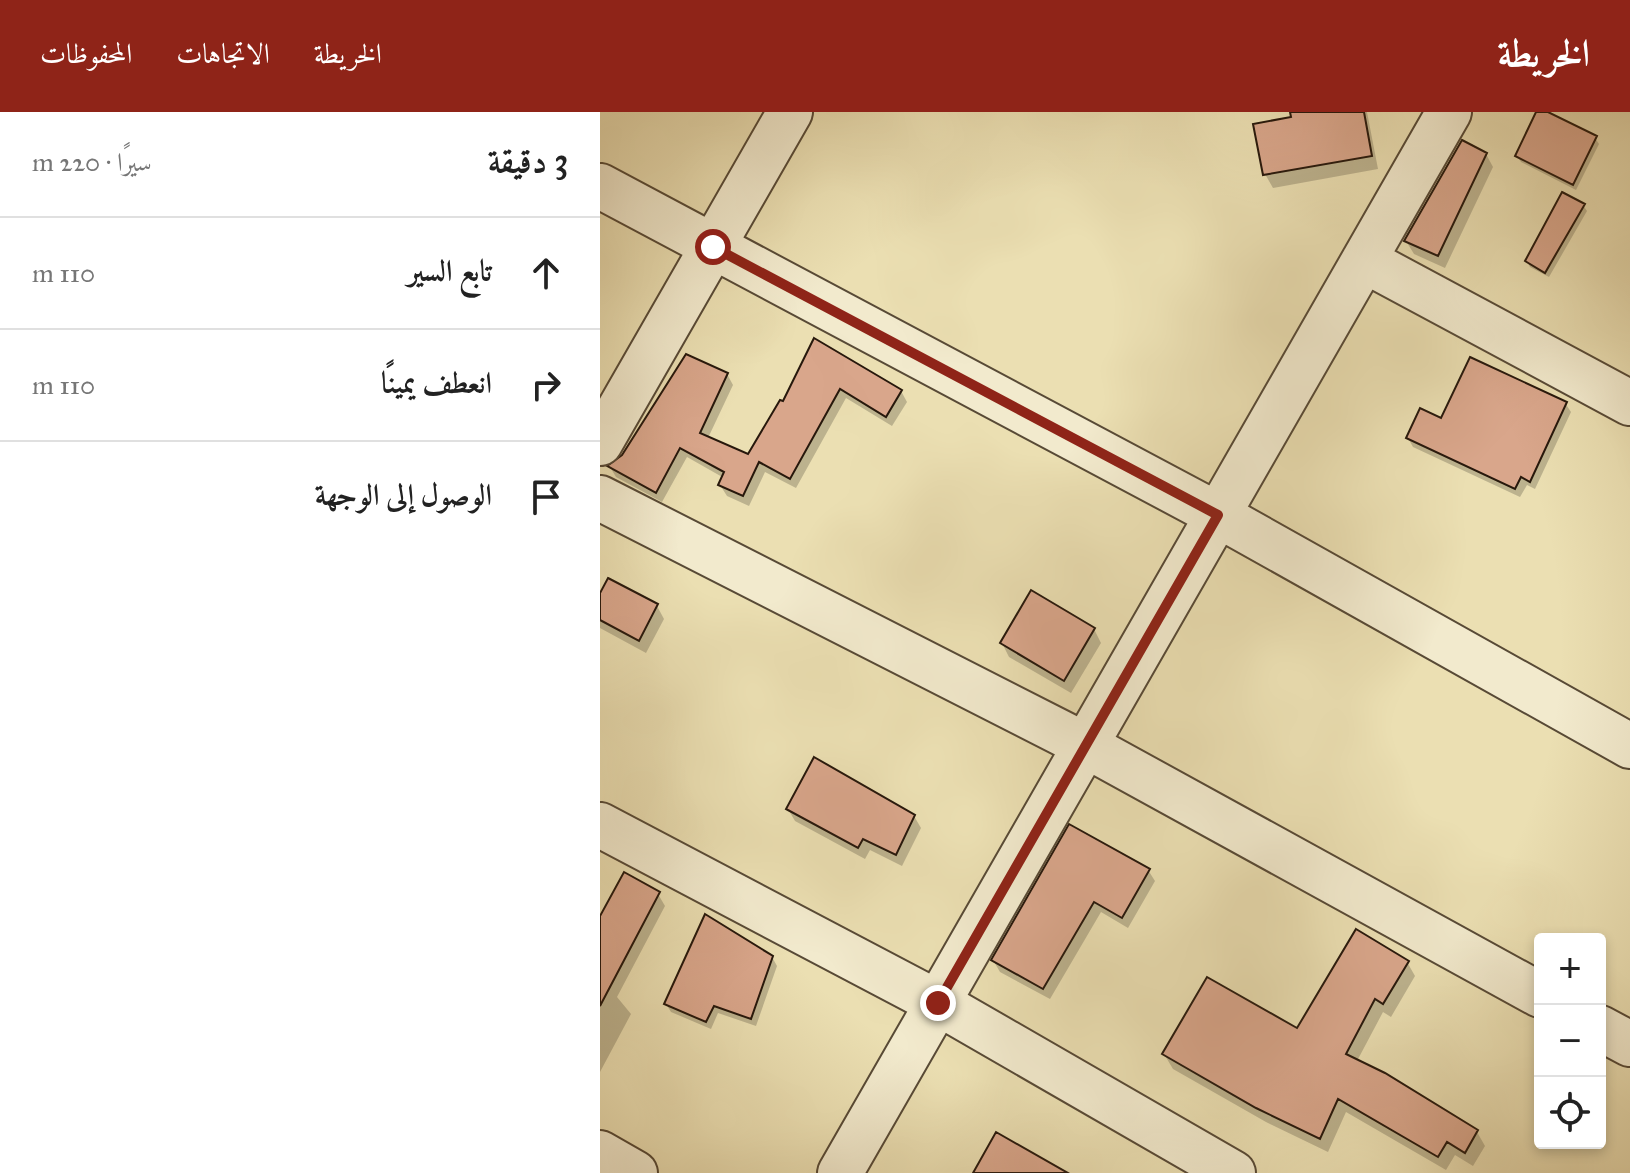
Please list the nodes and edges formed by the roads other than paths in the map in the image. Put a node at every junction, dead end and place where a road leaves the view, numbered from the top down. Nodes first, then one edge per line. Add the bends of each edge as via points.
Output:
1 (790, 112) edge
2 (1449, 112) edge
3 (600, 186) edge
4 (713, 247) junction
5 (1364, 260) junction
6 (1630, 403) edge
7 (600, 443) edge
8 (600, 498) edge
9 (1218, 515) junction
10 (1085, 745) junction
11 (1630, 746) edge
12 (600, 825) edge
13 (1534, 992) edge
14 (938, 1003) junction
15 (1606, 1031) edge
16 (1630, 1044) edge
17 (600, 1153) edge
18 (635, 1173) edge
19 (840, 1173) edge
20 (1233, 1173) edge

1 - 4 street
2 - 5 street
3 - 4 street
4 - 7 street
4 - 9 street
5 - 6 street
5 - 9 street
8 - 10 street
9 - 10 street
9 - 11 street
10 - 13 street
10 - 14 street
12 - 14 street
14 - 19 street
14 - 20 street
15 - 16 street
17 - 18 street

